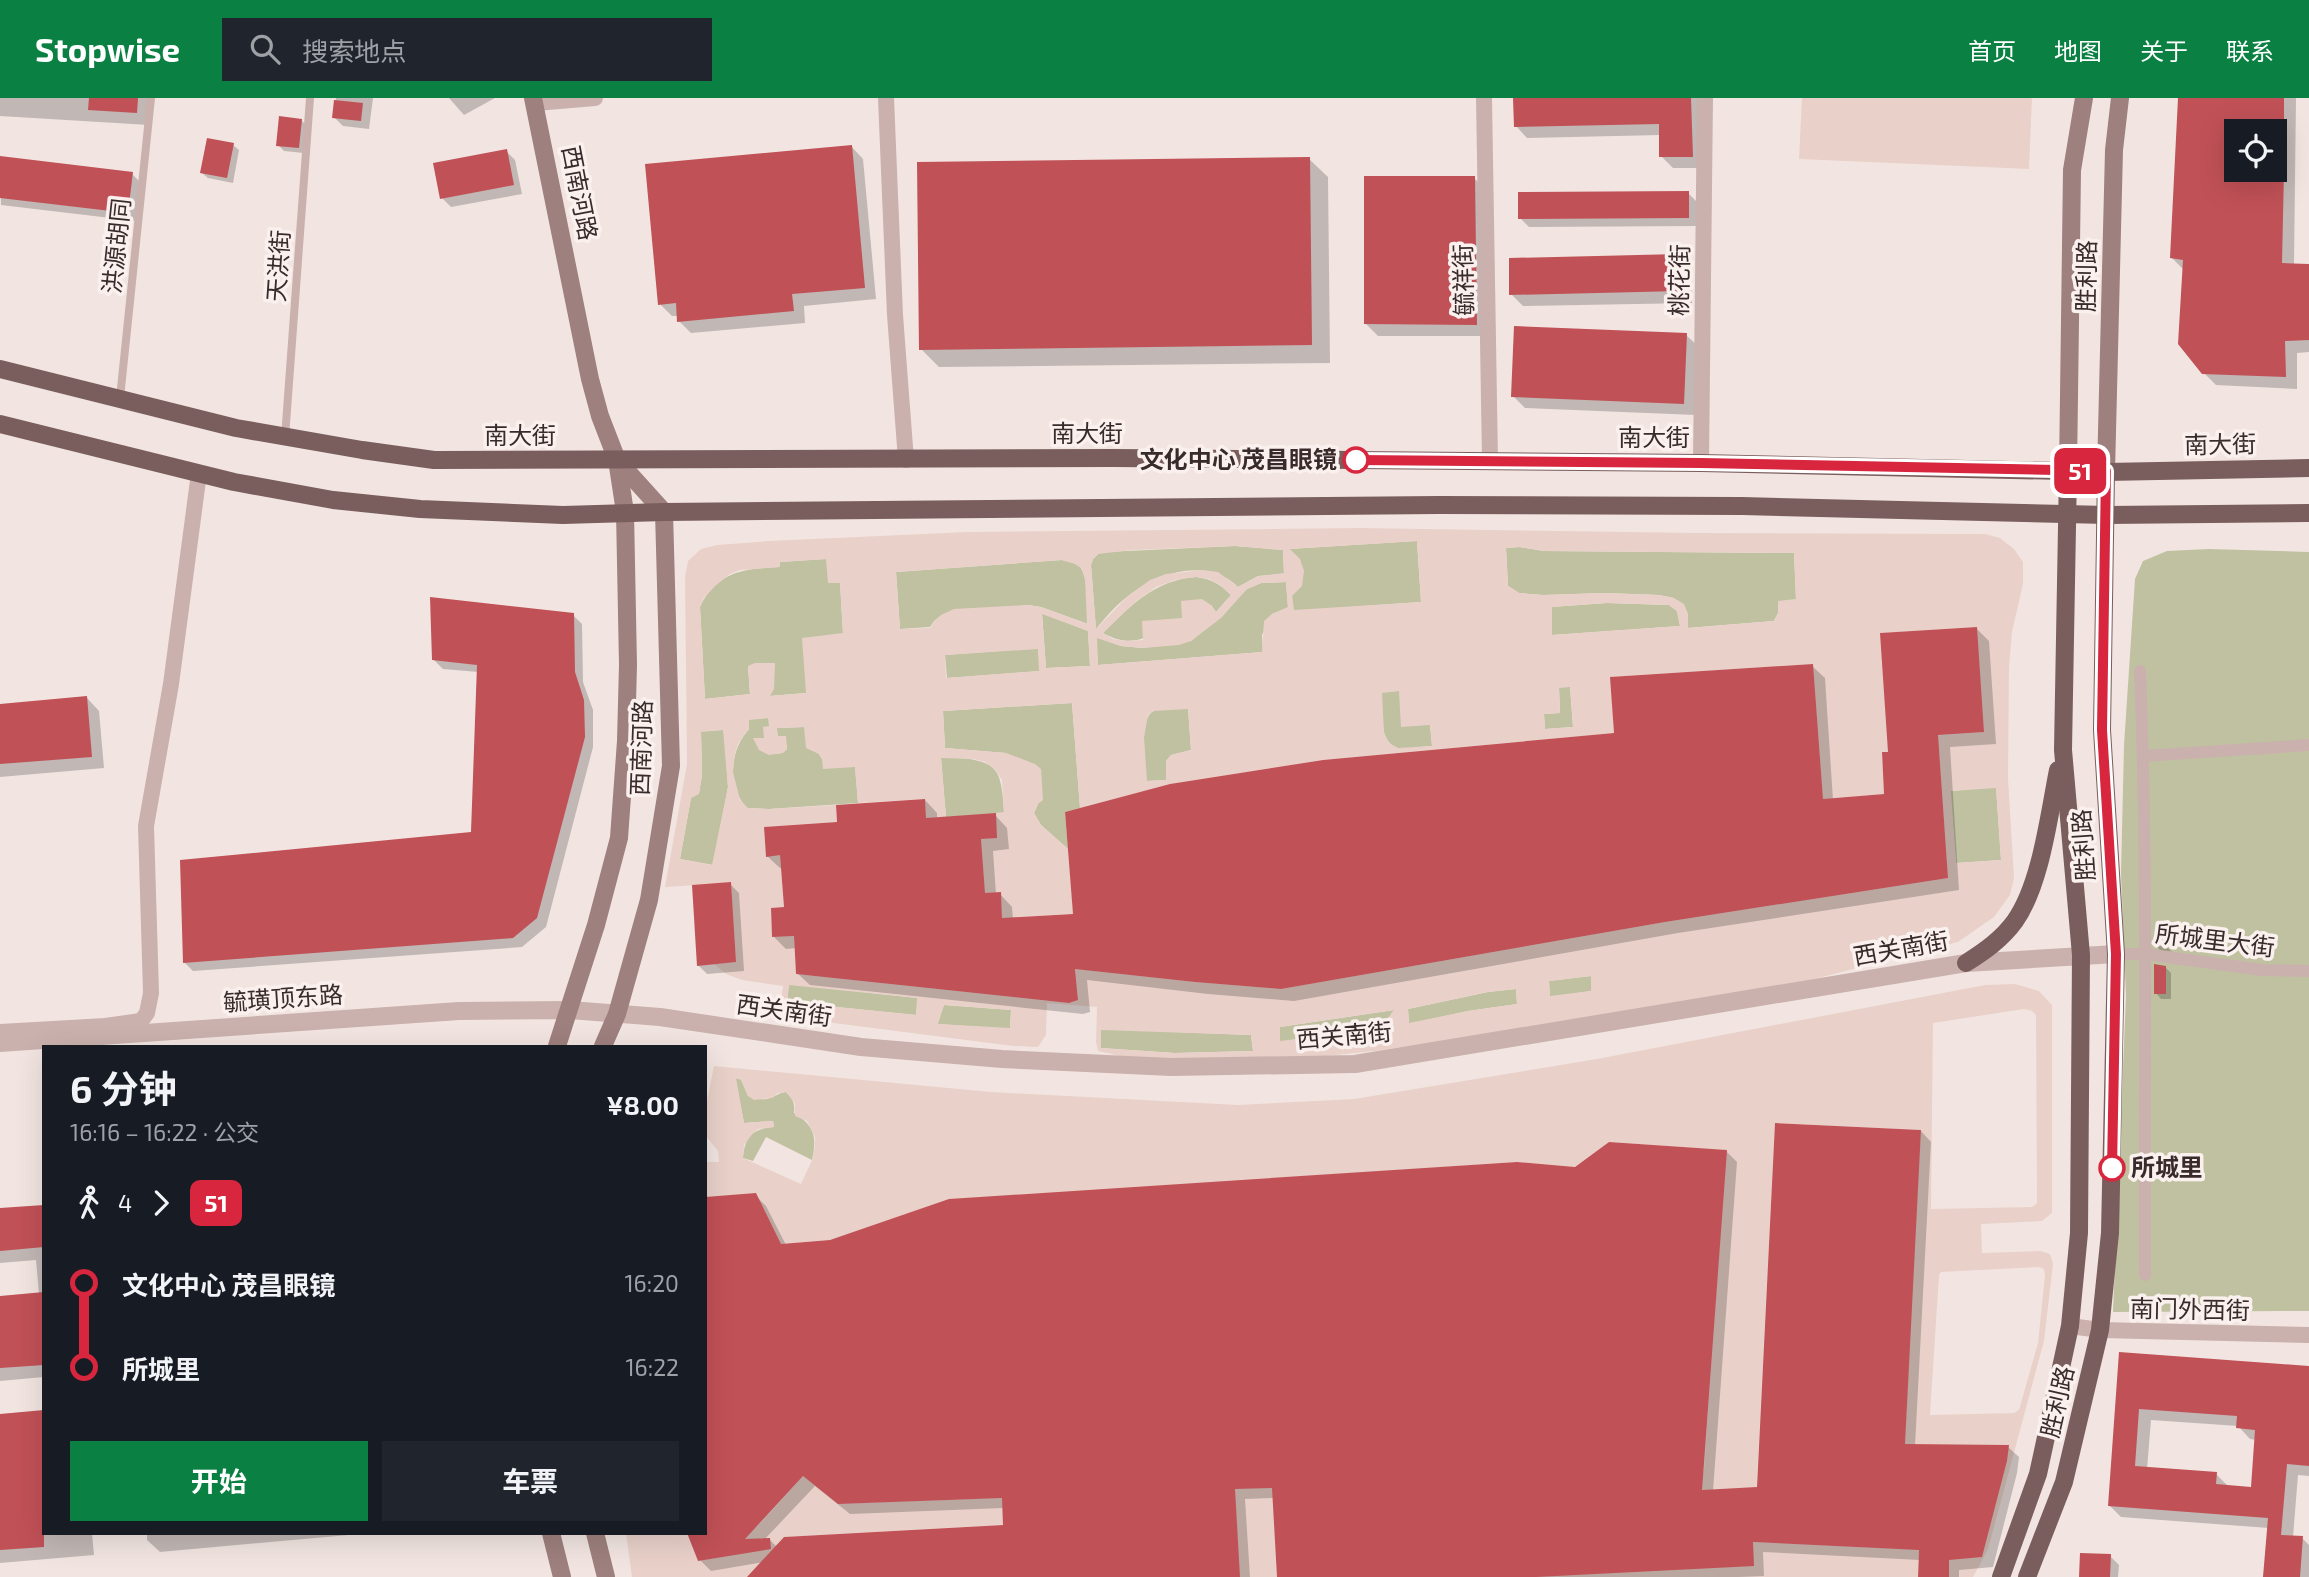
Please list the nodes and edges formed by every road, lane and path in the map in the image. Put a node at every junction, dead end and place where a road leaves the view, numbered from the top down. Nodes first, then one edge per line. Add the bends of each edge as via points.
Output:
1 (151, 98) edge
2 (310, 98) edge
3 (595, 98) edge
4 (886, 98) edge
5 (1484, 98) edge
6 (1705, 98) edge
7 (2084, 98) edge
8 (2120, 98) edge
9 (535, 100) edge
10 (0, 369) edge
11 (120, 398) junction
12 (0, 424) edge
13 (285, 437) junction
14 (617, 460) junction
15 (905, 460) junction
16 (1490, 461) junction
17 (1701, 463) junction
18 (2309, 468) edge
19 (2068, 471) junction
20 (2106, 471) junction
21 (199, 473) junction
22 (625, 512) junction
23 (664, 512) junction
24 (2309, 513) edge
25 (2067, 515) junction
26 (2107, 516) junction
27 (2140, 671) dead end
28 (2309, 745) edge
29 (2063, 750) junction
30 (2143, 756) junction
31 (2116, 954) junction
32 (2145, 954) junction
33 (2081, 955) junction
34 (1966, 963) junction
35 (2309, 971) edge
36 (570, 1010) junction
37 (617, 1014) junction
38 (0, 1032) edge
39 (0, 1043) edge
40 (558, 1045) edge
41 (603, 1045) edge
42 (2145, 1275) dead end
43 (2070, 1326) junction
44 (2100, 1330) junction
45 (2309, 1335) edge
46 (552, 1535) edge
47 (596, 1535) edge
48 (562, 1577) edge
49 (606, 1577) edge
50 (2001, 1577) edge
51 (2027, 1577) edge

1 - 11 lane, 洪源胡同
2 - 13 lane, 天洪街
3 - 9 street
4 - 15 street
5 - 16 street, 毓祥街
6 - 17 street, 桃花街
7 - 19 main road, 胜利路 via 2072,170
8 - 20 main road, 胜利路 via 2114,150
9 - 14 main road, 西南河路 via 590,379
10 - 11 main road, 南大街
11 - 13 main road, 南大街
12 - 21 main road
13 - 14 main road, 南大街 via 434,460
14 - 15 main road, 南大街
14 - 22 main road, 西南河路
14 - 23 main road, 西南河路
15 - 16 main road, 南大街
16 - 17 main road, 南大街
17 - 19 main road, 南大街
18 - 20 main road, 南大街
19 - 20 main road, 南大街
19 - 25 main road, 胜利路
20 - 26 main road, 胜利路
21 - 22 main road via 333,500 420,509 563,515
21 - 38 street via 171,684 146,826 151,992 147,1013 141,1021 129,1023
22 - 23 main road
22 - 36 main road, 西南河路 via 628,666 619,838
23 - 25 main road via 1439,505 1742,506
23 - 37 main road, 西南河路 via 671,766 649,900
24 - 26 main road
25 - 26 main road
25 - 29 main road, 胜利路
26 - 31 main road, 胜利路 via 2102,730
27 - 30 street
28 - 30 street
29 - 33 main road, 胜利路
29 - 34 main road via 2028,894 2003,935
30 - 32 street
31 - 32 street, 所城里大街
31 - 33 street, 西关南街
31 - 44 main road, 胜利路 via 2110,1233
32 - 35 street, 所城里大街 via 2244,968
32 - 42 street
33 - 34 street, 西关南街
33 - 43 main road, 胜利路 via 2079,1233
34 - 37 street, 西关南街 via 1355,1064 1171,1067 1002,1059 861,1047
36 - 37 street, 西关南街
36 - 39 street, 毓璜顶东路 via 458,1011
36 - 40 main road, 西南河路
37 - 41 main road, 西南河路
43 - 44 street, 南门外西街
43 - 50 main road, 胜利路 via 2038,1474
44 - 45 street, 南门外西街
44 - 51 main road, 胜利路 via 2064,1482
46 - 48 main road
47 - 49 main road

